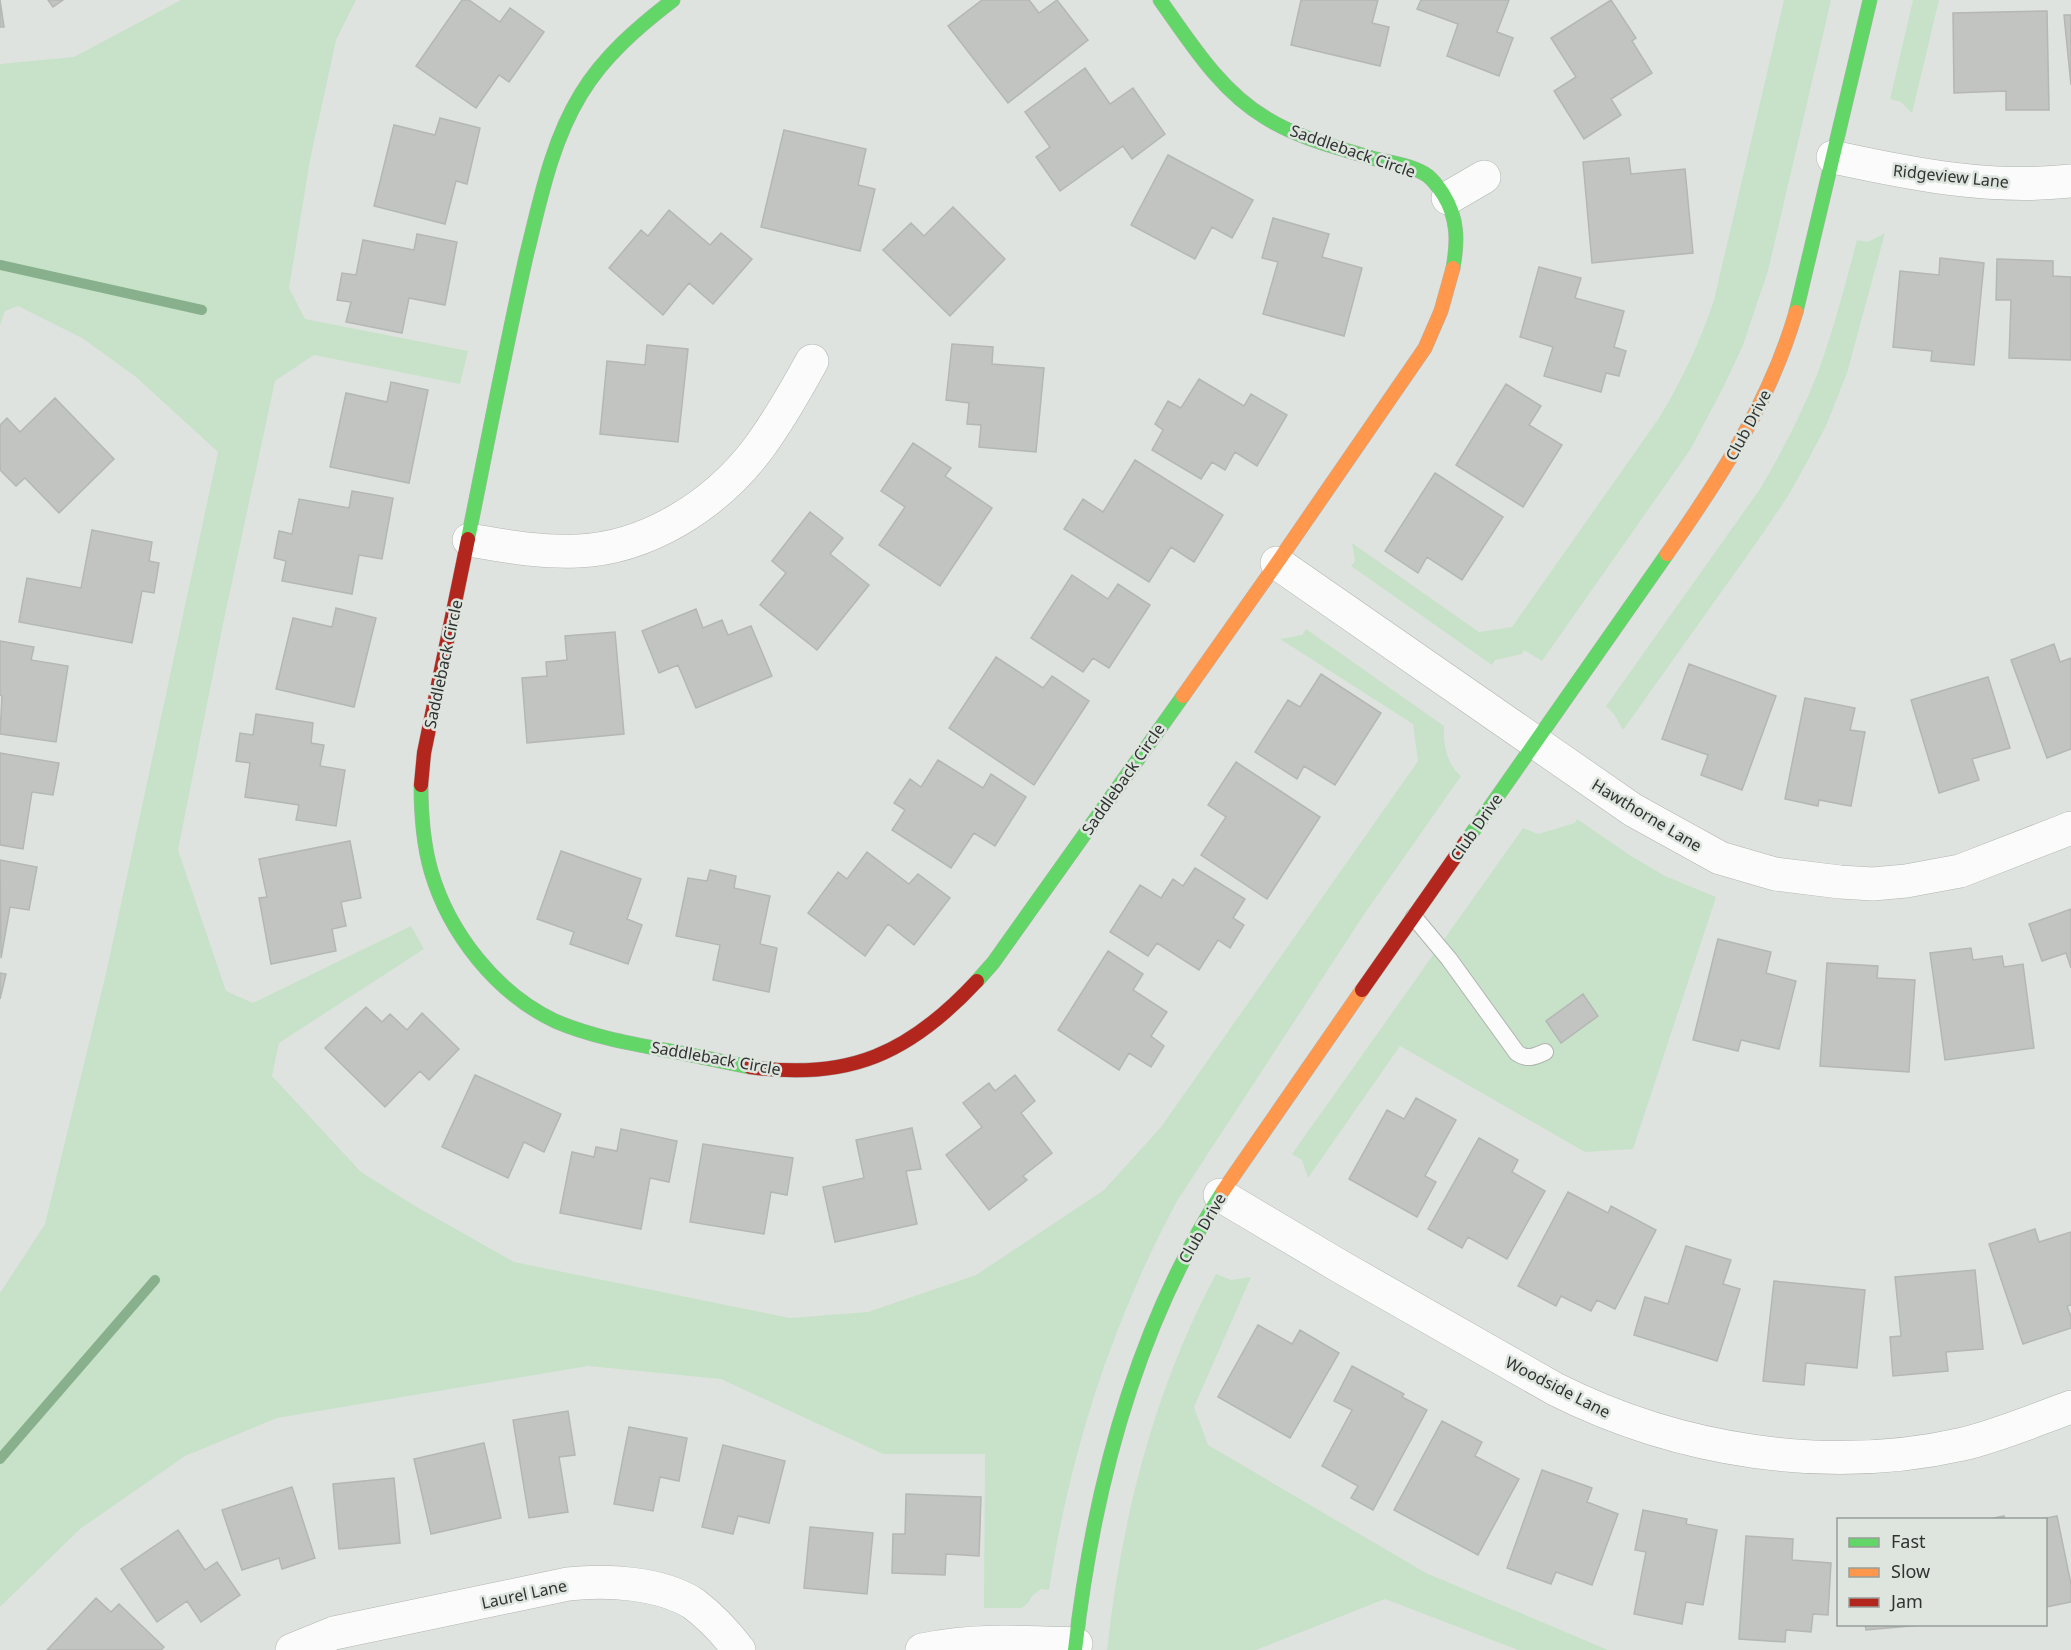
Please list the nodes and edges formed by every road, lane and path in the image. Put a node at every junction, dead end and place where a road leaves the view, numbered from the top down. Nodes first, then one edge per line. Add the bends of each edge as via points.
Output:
1 (673, 0) edge
2 (1160, 0) edge
3 (1870, 0) edge
4 (1833, 157) junction
5 (1484, 177) dead end
6 (2071, 181) edge
7 (1448, 198) junction
8 (812, 361) dead end
9 (469, 540) junction
10 (1277, 563) junction
11 (1536, 741) junction
12 (2071, 828) edge
13 (1414, 917) junction
14 (1545, 1052) dead end
15 (1221, 1195) junction
16 (2071, 1407) edge
17 (1076, 1647) edge
18 (292, 1650) edge
19 (739, 1650) edge
20 (922, 1650) edge

1 - 9 street, Saddleback Circle via 615,48 583,91 562,130 515,305
2 - 7 street, Saddleback Circle via 1222,81 1263,117 1285,129 1428,177
3 - 4 street, Club Drive
4 - 6 street, Ridgeview Lane via 1982,183
4 - 11 street, Club Drive via 1795,312 1760,405 1691,520
5 - 7 street
7 - 10 street, Saddleback Circle via 1458,233 1454,268 1425,348
8 - 9 street via 755,453 715,493 652,534 616,546 580,551 539,551
9 - 10 street, Saddleback Circle via 421,778 422,823 431,870 459,936 514,995 554,1020 601,1036 762,1069 811,1072 873,1059 918,1034 960,1000 993,963
10 - 11 street, Hawthorne Lane
11 - 12 street, Hawthorne Lane via 1657,824 1720,858 1775,874 1862,883 1930,878 1991,860
11 - 13 street, Club Drive
13 - 14 lane via 1517,1053 1532,1058
13 - 15 street, Club Drive
15 - 16 street, Woodside Lane via 1555,1389 1627,1421 1696,1441 1795,1455 1898,1454 1990,1437
15 - 17 street, Club Drive via 1177,1271 1131,1383 1089,1544
17 - 20 street via 969,1643
18 - 19 street, Laurel Lane via 334,1633 587,1582 636,1585 680,1597 712,1619

